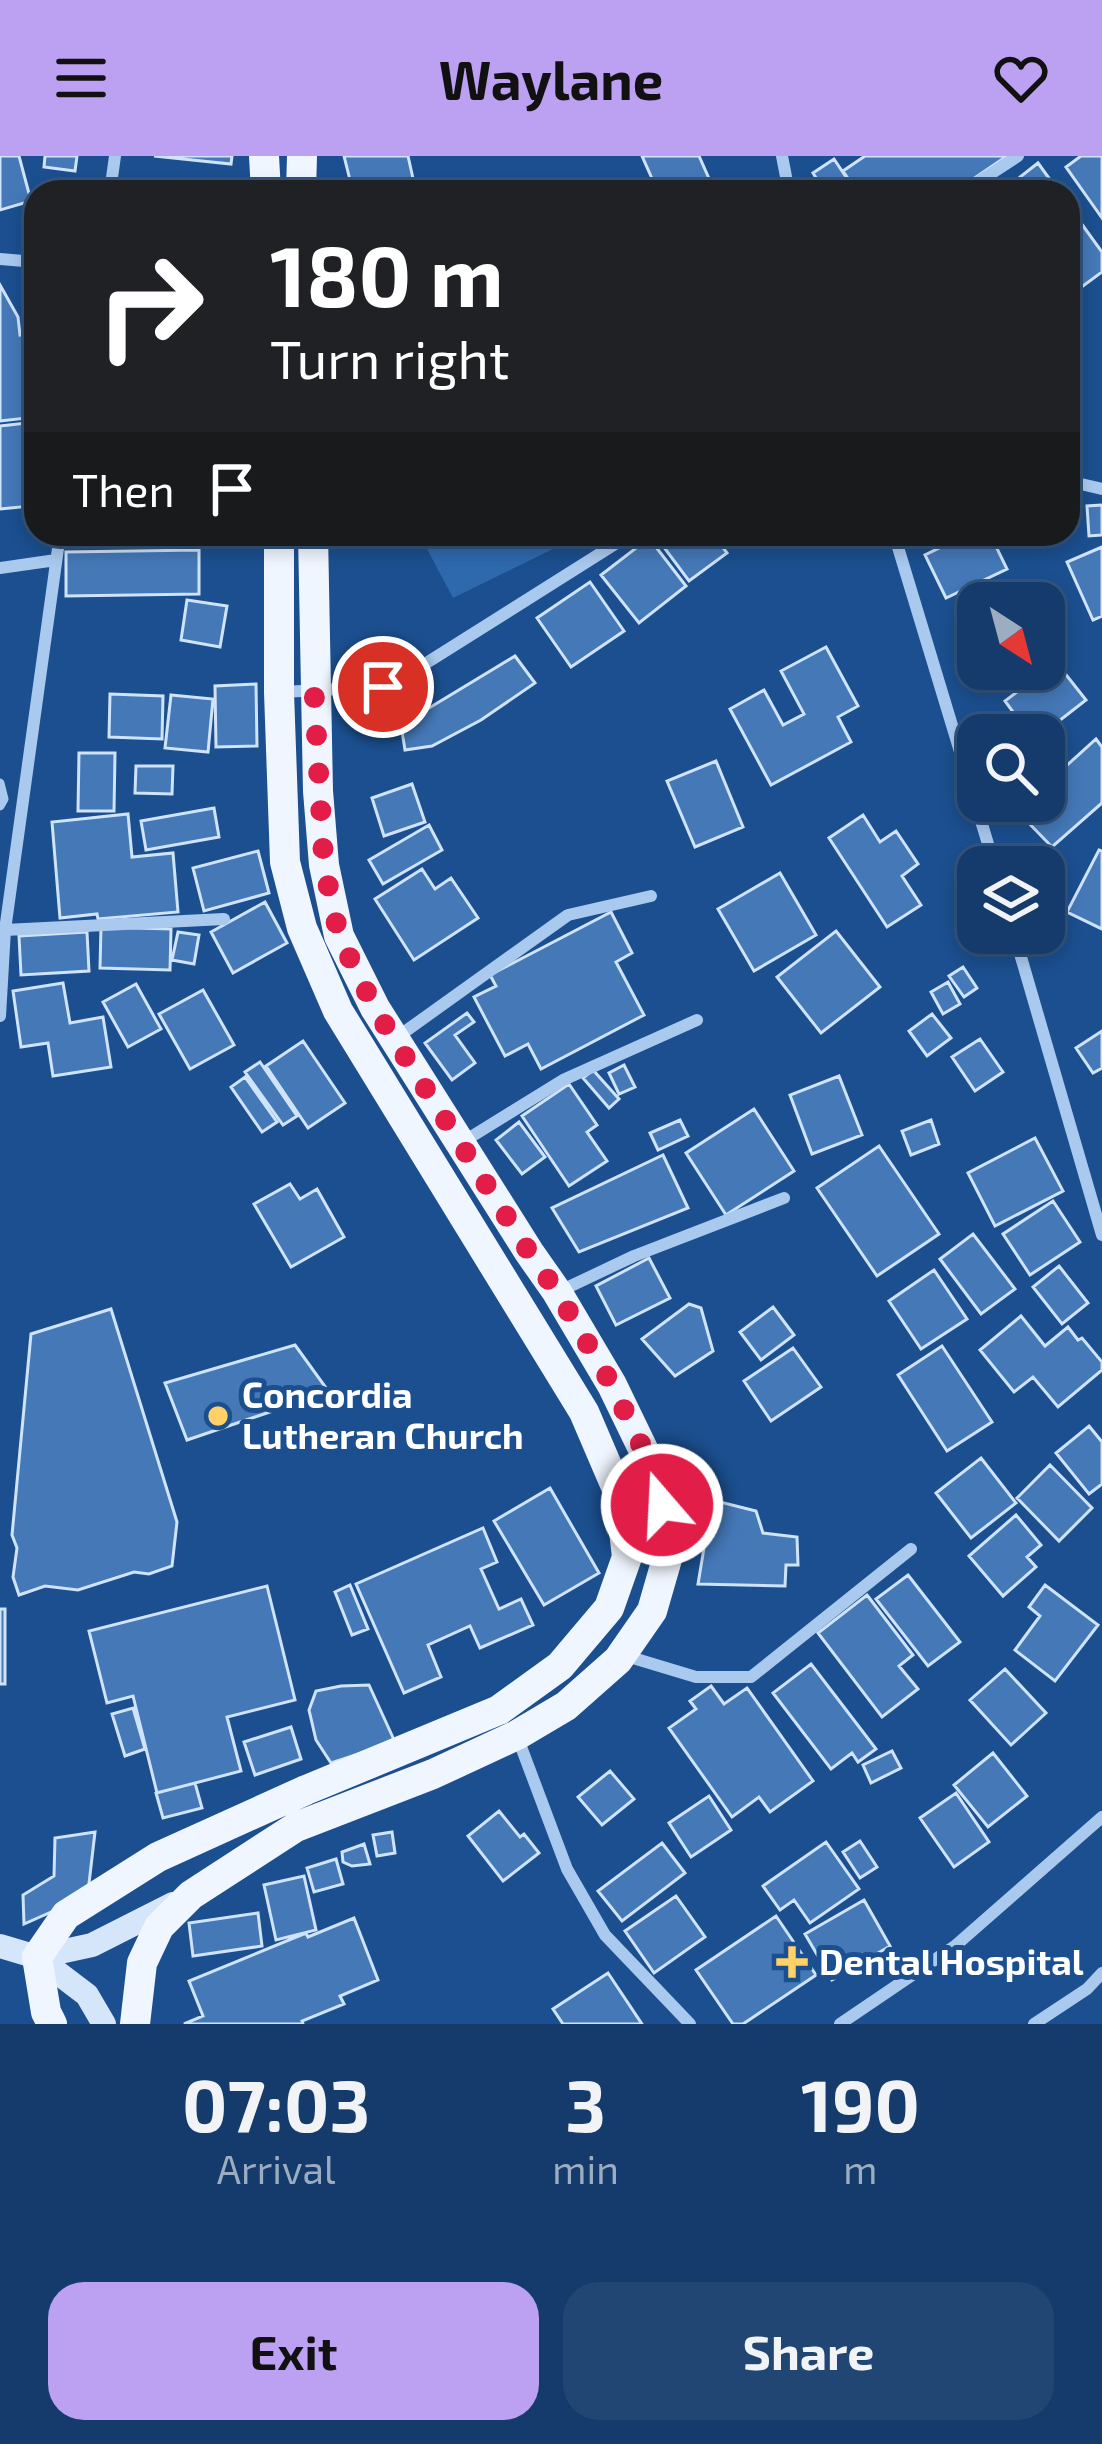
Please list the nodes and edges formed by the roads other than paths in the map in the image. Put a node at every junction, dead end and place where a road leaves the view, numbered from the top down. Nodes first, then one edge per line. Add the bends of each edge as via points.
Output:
1 (1018, 156) edge
2 (981, 180) edge
3 (58, 546) edge
4 (280, 546) edge
5 (313, 546) edge
6 (612, 546) edge
7 (898, 546) edge
8 (56, 560) junction
9 (0, 568) edge
10 (314, 691) junction
11 (280, 692) junction
12 (0, 782) edge
13 (0, 806) edge
14 (989, 846) edge
15 (651, 896) dead end
16 (224, 919) dead end
17 (5, 930) junction
18 (1020, 954) edge
19 (0, 1016) edge
20 (697, 1021) dead end
21 (394, 1039) junction
22 (460, 1144) junction
23 (784, 1198) dead end
24 (1102, 1235) edge
25 (529, 1252) junction
26 (497, 1273) junction
27 (557, 1292) junction
28 (911, 1549) dead end
29 (622, 1655) junction
30 (517, 1735) junction
31 (413, 1747) junction
32 (433, 1774) junction
33 (1102, 1817) edge
34 (191, 1895) junction
35 (0, 1946) edge
36 (37, 1957) junction
37 (1102, 1973) edge
38 (52, 2024) edge
39 (104, 2024) edge
40 (135, 2024) edge
41 (690, 2024) edge
42 (840, 2024) edge
43 (1034, 2024) edge

1 - 2 street
3 - 8 street
4 - 11 main road
5 - 10 main road
6 - 10 street via 401,679
7 - 14 street
8 - 9 street
8 - 17 street
10 - 11 street
10 - 21 main road via 324,866 339,936
11 - 26 main road via 285,862 302,928 338,1011
12 - 13 lane
15 - 21 street via 568,915
16 - 17 street
17 - 19 street
18 - 24 street
20 - 22 street via 563,1080
21 - 22 main road
22 - 25 main road
23 - 27 street
25 - 26 main road
25 - 27 main road
26 - 31 main road via 584,1412 620,1496 627,1557 609,1608 560,1666 499,1710
27 - 29 main road via 612,1385 662,1505 669,1552 652,1610
28 - 29 street via 751,1677 695,1677
29 - 30 main road via 566,1706
30 - 32 main road
30 - 41 street via 567,1869 605,1935
31 - 32 main road
31 - 36 main road via 158,1857 66,1915
32 - 34 main road via 296,1826
33 - 42 street via 955,1946
34 - 36 main road via 92,1945
34 - 40 main road via 159,1928 142,1963
35 - 36 main road
36 - 38 main road
36 - 39 main road via 87,1995
37 - 43 street

